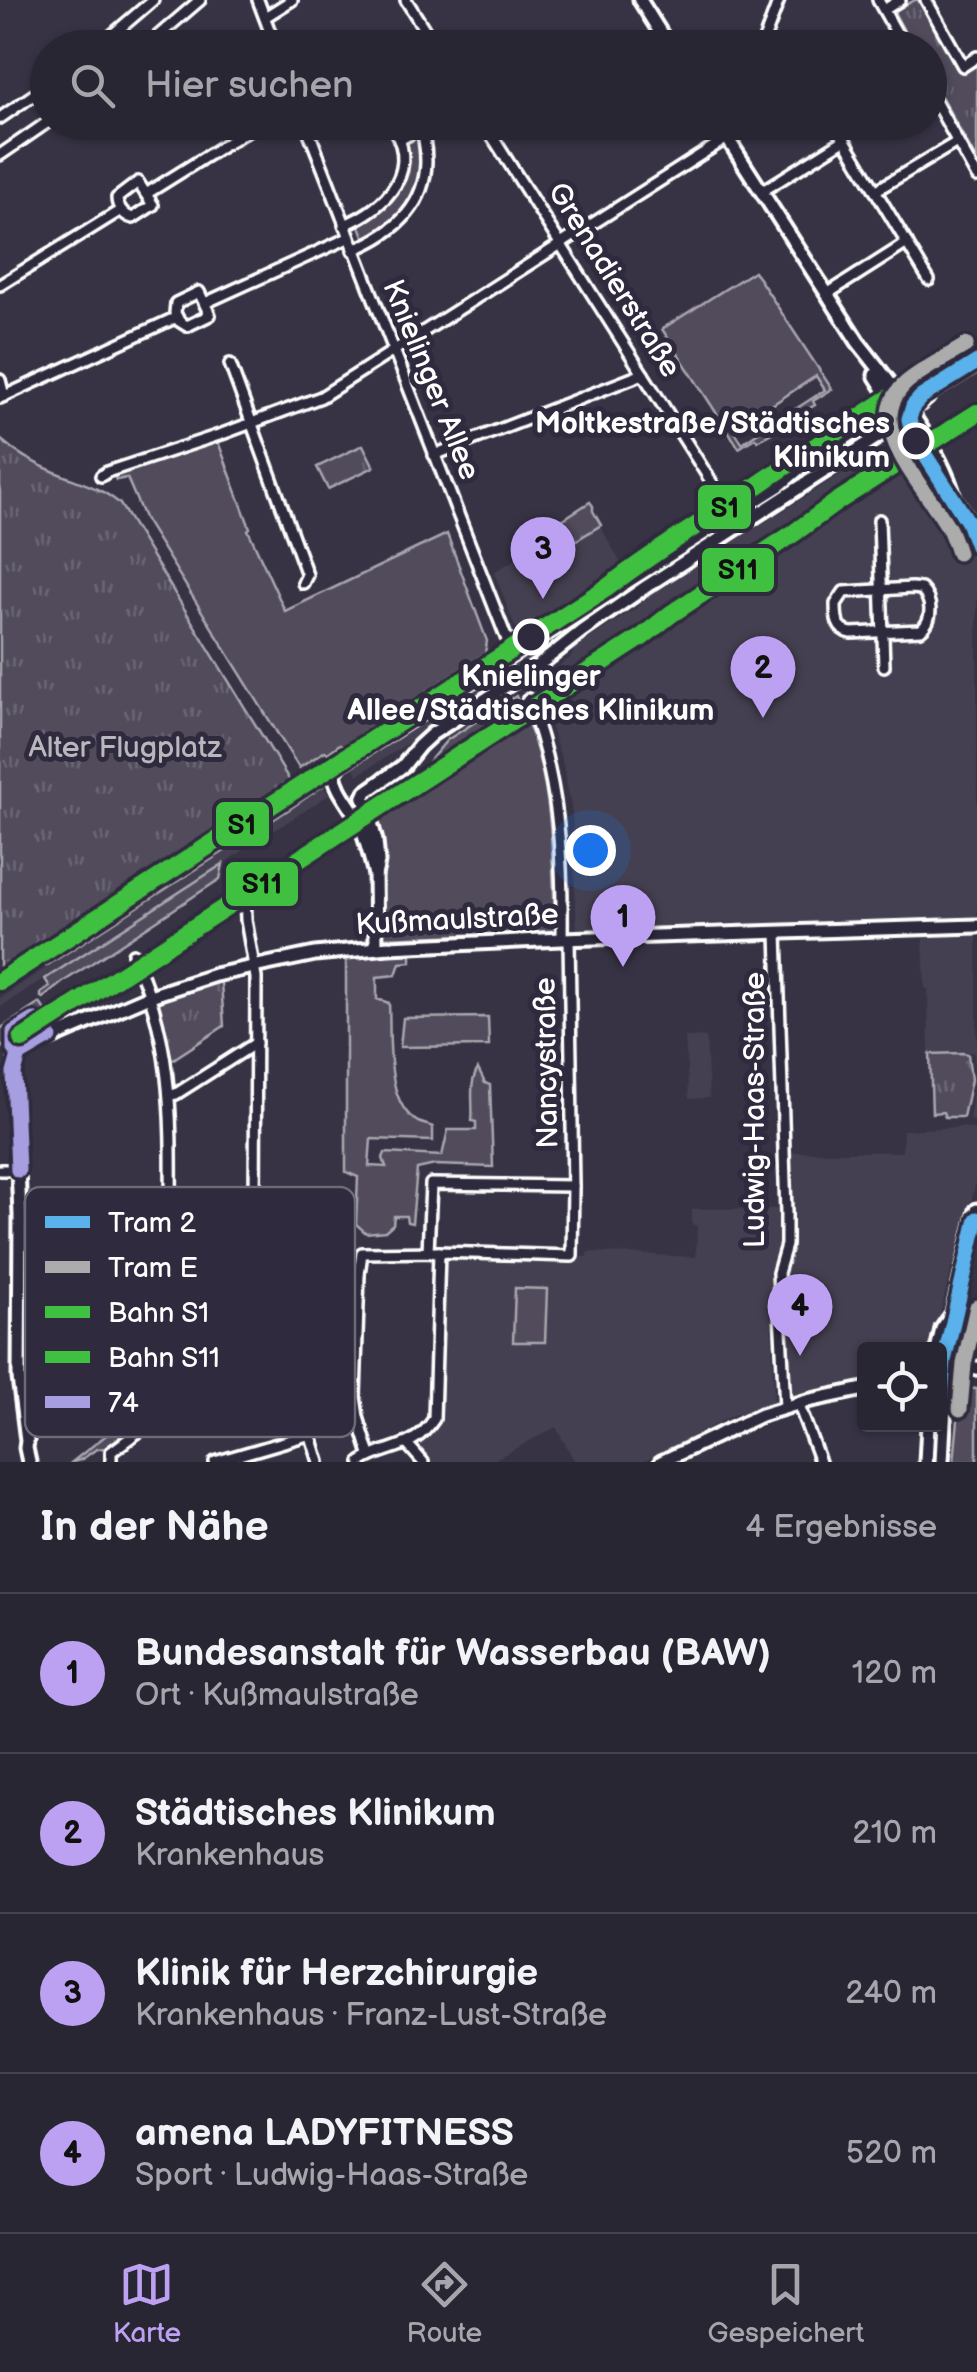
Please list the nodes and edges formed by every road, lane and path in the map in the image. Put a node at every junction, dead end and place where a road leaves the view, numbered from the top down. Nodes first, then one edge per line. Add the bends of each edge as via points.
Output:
1 (153, 0) edge
2 (200, 0) edge
3 (258, 0) edge
4 (292, 0) edge
5 (406, 0) edge
6 (640, 0) edge
7 (779, 0) edge
8 (900, 0) edge
9 (926, 0) edge
10 (881, 5) edge
11 (264, 17) junction
12 (118, 30) edge
13 (165, 30) edge
14 (269, 30) edge
15 (425, 30) edge
16 (659, 30) edge
17 (768, 30) edge
18 (895, 30) edge
19 (943, 30) edge
20 (947, 37) edge
21 (977, 57) edge
22 (30, 97) edge
23 (0, 118) edge
24 (947, 122) edge
25 (30, 134) edge
26 (232, 140) edge
27 (312, 140) edge
28 (398, 140) edge
29 (424, 140) edge
30 (494, 140) edge
31 (724, 140) edge
32 (728, 140) edge
33 (844, 140) joint
34 (958, 142) junction
35 (0, 155) edge
36 (977, 177) edge
37 (762, 192) junction
38 (876, 192) junction
39 (146, 194) junction
40 (121, 210) junction
41 (344, 224) junction
42 (348, 238) junction
43 (907, 243) junction
44 (560, 244) junction
45 (353, 250) junction
46 (929, 280) dead end
47 (0, 285) edge
48 (826, 294) junction
49 (205, 303) junction
50 (176, 316) junction
51 (393, 350) junction
52 (230, 364) dead end
53 (977, 364) edge
54 (643, 374) junction
55 (0, 380) edge
56 (2, 397) edge
57 (902, 412) junction
58 (251, 423) junction
59 (434, 455) junction
60 (101, 476) dead end
61 (733, 516) junction
62 (880, 520) dead end
63 (977, 540) edge
64 (303, 583) dead end
65 (881, 589) junction
66 (883, 632) junction
67 (513, 655) junction
68 (884, 666) dead end
69 (528, 698) dead end
70 (341, 792) junction
71 (364, 797) junction
72 (375, 876) junction
73 (239, 883) dead end
74 (977, 926) edge
75 (777, 933) junction
76 (566, 939) junction
77 (376, 948) junction
78 (132, 954) dead end
79 (254, 966) junction
80 (151, 996) junction
81 (256, 1043) junction
82 (170, 1095) junction
83 (0, 1170) edge
84 (18, 1170) junction
85 (573, 1186) junction
86 (171, 1187) edge
87 (255, 1187) edge
88 (977, 1210) edge
89 (434, 1252) junction
90 (358, 1274) joint
91 (953, 1312) junction
92 (939, 1342) edge
93 (947, 1353) edge
94 (977, 1368) edge
95 (947, 1373) edge
96 (857, 1391) edge
97 (792, 1405) junction
98 (25, 1416) edge
99 (928, 1432) edge
100 (943, 1432) edge
101 (28, 1437) edge
102 (131, 1437) edge
103 (301, 1437) edge
104 (312, 1437) edge
105 (408, 1445) junction
106 (365, 1459) edge
107 (33, 1462) edge
108 (112, 1462) edge
109 (214, 1462) edge
110 (319, 1462) edge
111 (423, 1462) edge
112 (660, 1462) edge
113 (820, 1462) edge
114 (926, 1462) edge
115 (942, 1462) edge

1 - 12 street
2 - 13 street
3 - 11 street
4 - 11 street
5 - 15 street
6 - 16 street
7 - 17 street
8 - 10 street
9 - 19 street
10 - 18 street
11 - 14 street
20 - 21 street via 963,66
22 - 23 street
24 - 34 street
25 - 35 street
26 - 39 street
27 - 41 street, Knielinger Allee
28 - 41 street via 401,170 394,190 370,213
29 - 45 street via 426,168 414,206 386,234
30 - 44 street, Grenadierstraße
31 - 44 street
32 - 37 street
33 - 37 street
33 - 38 street
34 - 36 street
34 - 38 street
37 - 48 street
38 - 43 street
39 - 40 street via 153,205 133,218
39 - 40 street via 138,182 117,198
40 - 47 street
41 - 42 street, Knielinger Allee
42 - 45 street, Knielinger Allee
42 - 49 street
43 - 46 street
43 - 48 street
44 - 51 street
44 - 54 street, Grenadierstraße
45 - 51 street, Knielinger Allee
48 - 57 street
49 - 50 street via 199,292 176,304
49 - 50 street via 210,314 187,326
50 - 56 street
51 - 58 street via 312,402
51 - 59 street, Knielinger Allee
52 - 58 street
53 - 57 street
54 - 59 street
54 - 61 street, Grenadierstraße
55 - 56 street
57 - 61 street via 825,451
57 - 63 street via 944,468
57 - 71 street via 432,734
58 - 60 street
58 - 64 street via 307,576
59 - 67 street, Knielinger Allee
61 - 67 street
62 - 65 street
65 - 66 street
65 - 66 street via 844,592 836,612 846,632
65 - 66 street via 921,589 930,604 921,630
66 - 68 street
67 - 70 street via 340,764 334,776
69 - 76 street via 556,800
70 - 71 street
70 - 72 street via 360,824
71 - 72 street via 376,841
72 - 77 street
73 - 79 street
74 - 75 street, Kußmaulstraße
75 - 76 street, Kußmaulstraße
75 - 97 street, Ludwig-Haas-Straße via 786,1213 778,1273
76 - 77 street, Kußmaulstraße
76 - 85 street, Nancystraße
77 - 79 street, Kußmaulstraße
78 - 80 street
79 - 80 street, Kußmaulstraße
79 - 81 street
80 - 82 street
80 - 84 street, Kußmaulstraße via 19,1055
81 - 82 street
81 - 87 street
82 - 86 street
83 - 84 street
84 - 98 street via 18,1358
85 - 89 street, Nancystraße via 572,1256
85 - 89 street, Nancystraße via 431,1184
88 - 91 street
89 - 90 street, Nancystraße via 362,1254
89 - 105 street via 435,1414
90 - 106 street via 355,1398
91 - 92 street
91 - 93 street
94 - 95 street
96 - 97 street
97 - 112 street
97 - 113 street, Ludwig-Haas-Straße
99 - 114 street
100 - 115 street
101 - 107 street
102 - 108 street via 111,1452
103 - 109 street
104 - 110 street
105 - 106 street
105 - 111 street

